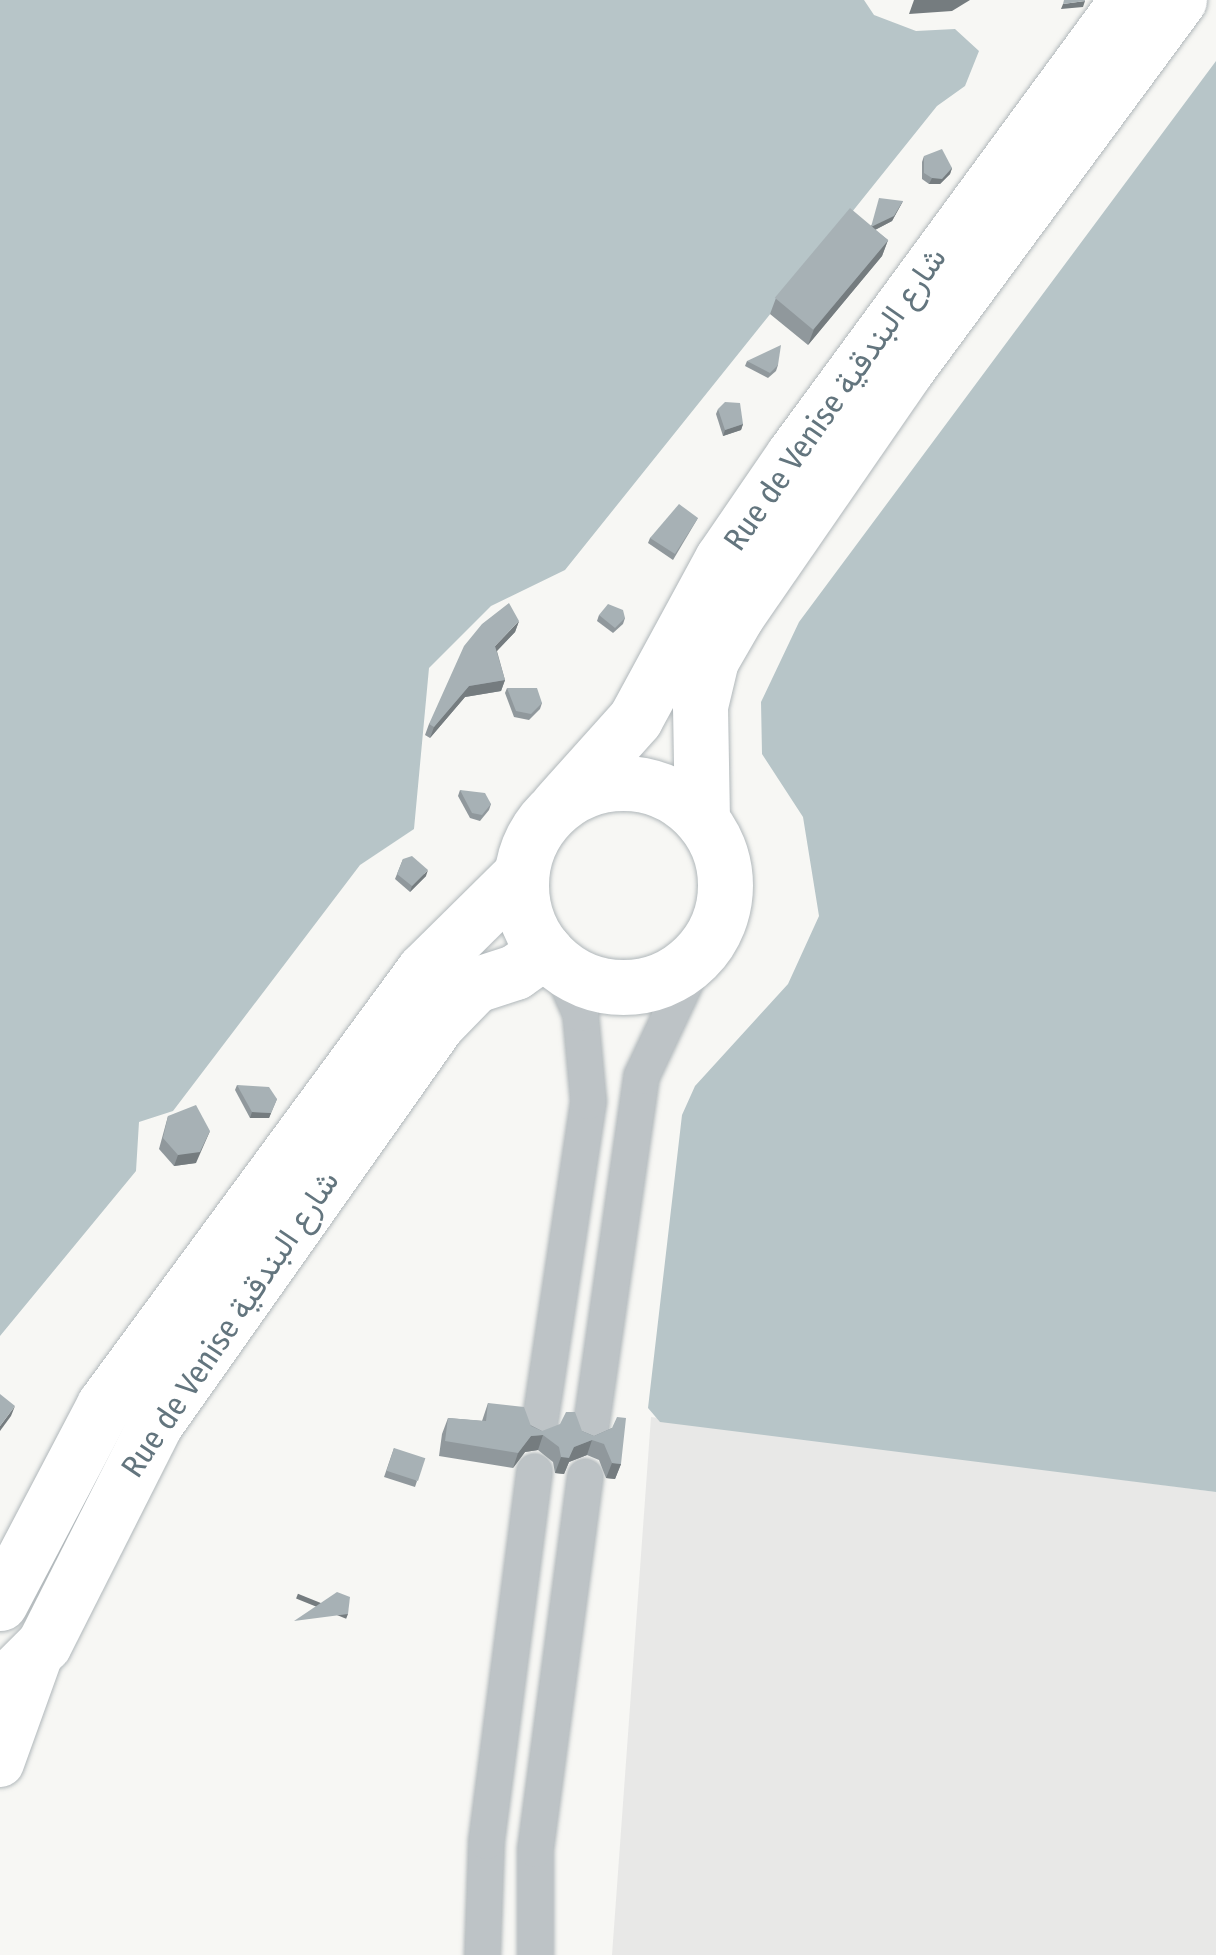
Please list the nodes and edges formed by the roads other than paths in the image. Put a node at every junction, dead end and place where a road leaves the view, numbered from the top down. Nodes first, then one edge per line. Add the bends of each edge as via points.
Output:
1 (1127, 0) edge
2 (1179, 0) edge
3 (557, 806) junction
4 (702, 820) junction
5 (520, 875) junction
6 (699, 953) junction
7 (552, 958) junction
8 (538, 1424) edge
9 (590, 1430) edge
10 (534, 1471) dead end
11 (585, 1476) dead end
12 (6, 1580) edge
13 (44, 1644) junction
14 (0, 1688) edge
15 (0, 1764) edge
16 (488, 1827) junction
17 (537, 1833) junction
18 (482, 1955) edge
19 (535, 1955) edge

1 - 3 main road, Rue de Venise شارع البندقية via 794,454 722,560 635,719
2 - 4 main road, Rue de Venise شارع البندقية via 906,370 737,615 711,660 700,706
3 - 4 main road via 616,782 648,786
3 - 5 main road via 526,848
4 - 6 main road via 725,875 724,903
5 - 7 main road via 521,903
5 - 12 main road, Rue de Venise شارع البندقية via 424,970 274,1170 104,1405
6 - 7 main road via 656,981 631,986 604,985
6 - 9 street via 641,1076
7 - 8 street via 580,1013 588,1100
7 - 13 main road, Rue de Venise شارع البندقية via 474,985 438,1023 155,1424
10 - 16 street
11 - 17 street
13 - 14 main road
13 - 15 main road, Rue de Venise شارع البندقية
16 - 17 street
16 - 18 street
17 - 19 street

